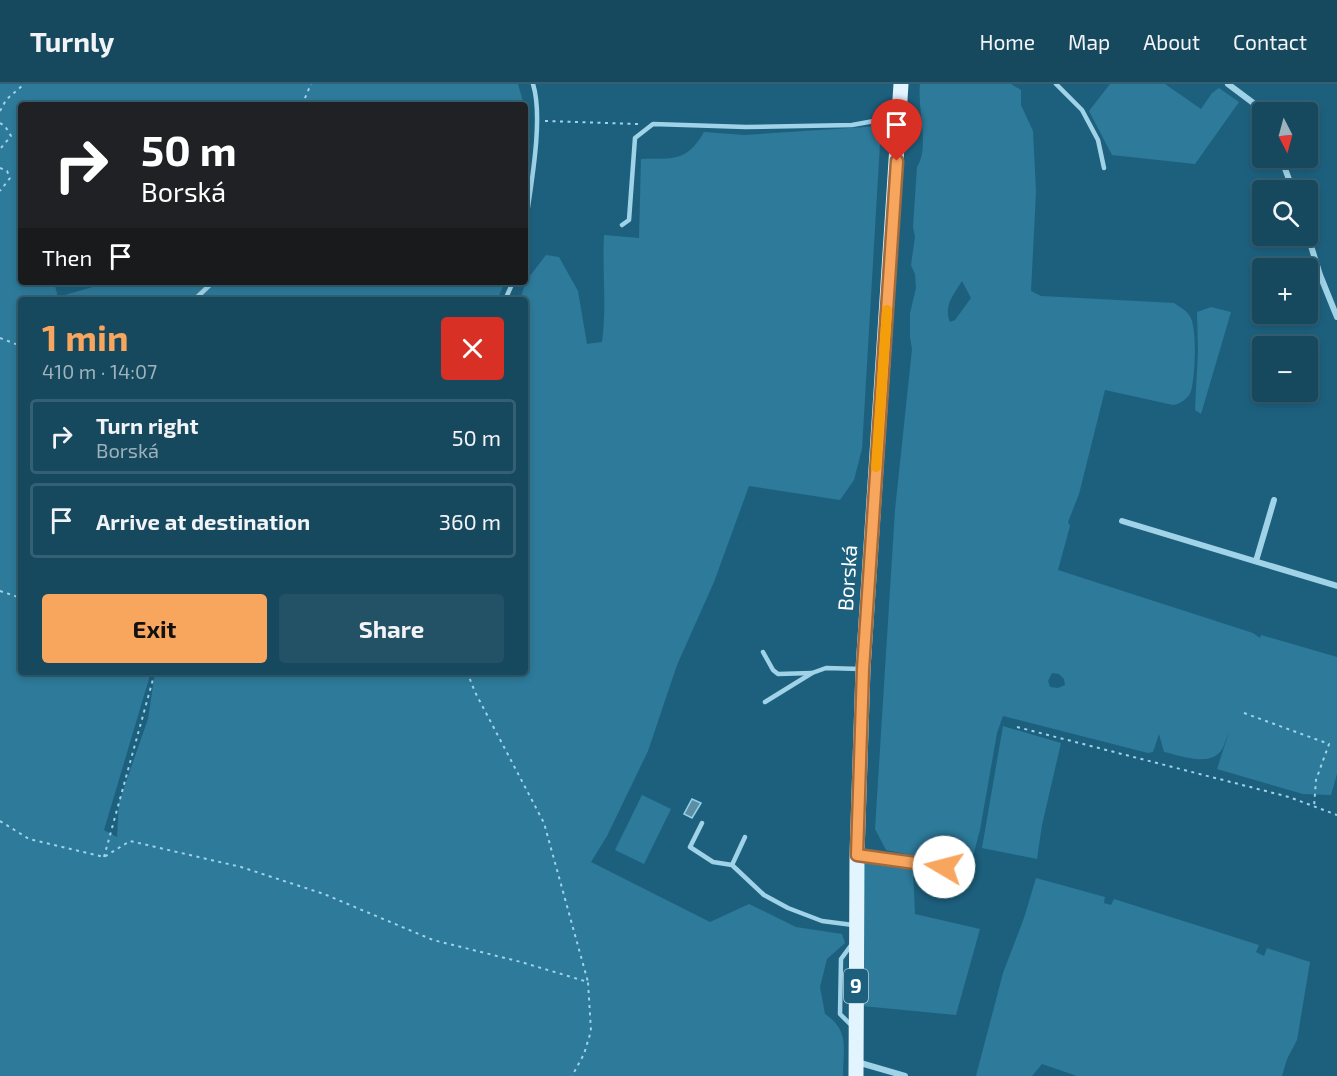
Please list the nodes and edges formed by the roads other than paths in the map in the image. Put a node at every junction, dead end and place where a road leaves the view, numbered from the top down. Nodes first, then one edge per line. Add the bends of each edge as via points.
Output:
1 (533, 84) edge
2 (901, 84) edge
3 (1056, 84) edge
4 (1228, 84) edge
5 (1252, 102) edge
6 (899, 117) junction
7 (1104, 168) dead end
8 (528, 199) edge
9 (622, 225) dead end
10 (1311, 246) edge
11 (210, 285) edge
12 (197, 297) edge
13 (1337, 317) edge
14 (1274, 500) dead end
15 (1122, 521) dead end
16 (1256, 561) junction
17 (1337, 586) edge
18 (762, 652) dead end
19 (863, 669) junction
20 (812, 673) junction
21 (765, 702) dead end
22 (702, 823) dead end
23 (745, 837) dead end
24 (857, 855) junction
25 (732, 865) junction
26 (966, 871) dead end
27 (856, 933) junction
28 (856, 1069) edge
29 (905, 1076) edge

1 - 8 lane via 536,121
2 - 6 main road, Borská / 9
3 - 7 lane via 1082,110 1098,140
4 - 5 street
6 - 9 lane via 852,125 653,124 635,138 629,220
6 - 19 main road, Borská / 9
10 - 13 street
11 - 12 lane
14 - 16 street
15 - 16 street
16 - 17 street
18 - 20 lane via 778,674
19 - 20 lane via 826,668
19 - 24 main road, Borská / 9
20 - 21 lane
22 - 25 lane via 690,848 713,862
23 - 25 lane
24 - 26 lane
24 - 27 main road, Borská / 9
25 - 27 lane via 764,895
27 - 28 main road, Borská / 9
28 - 29 street

